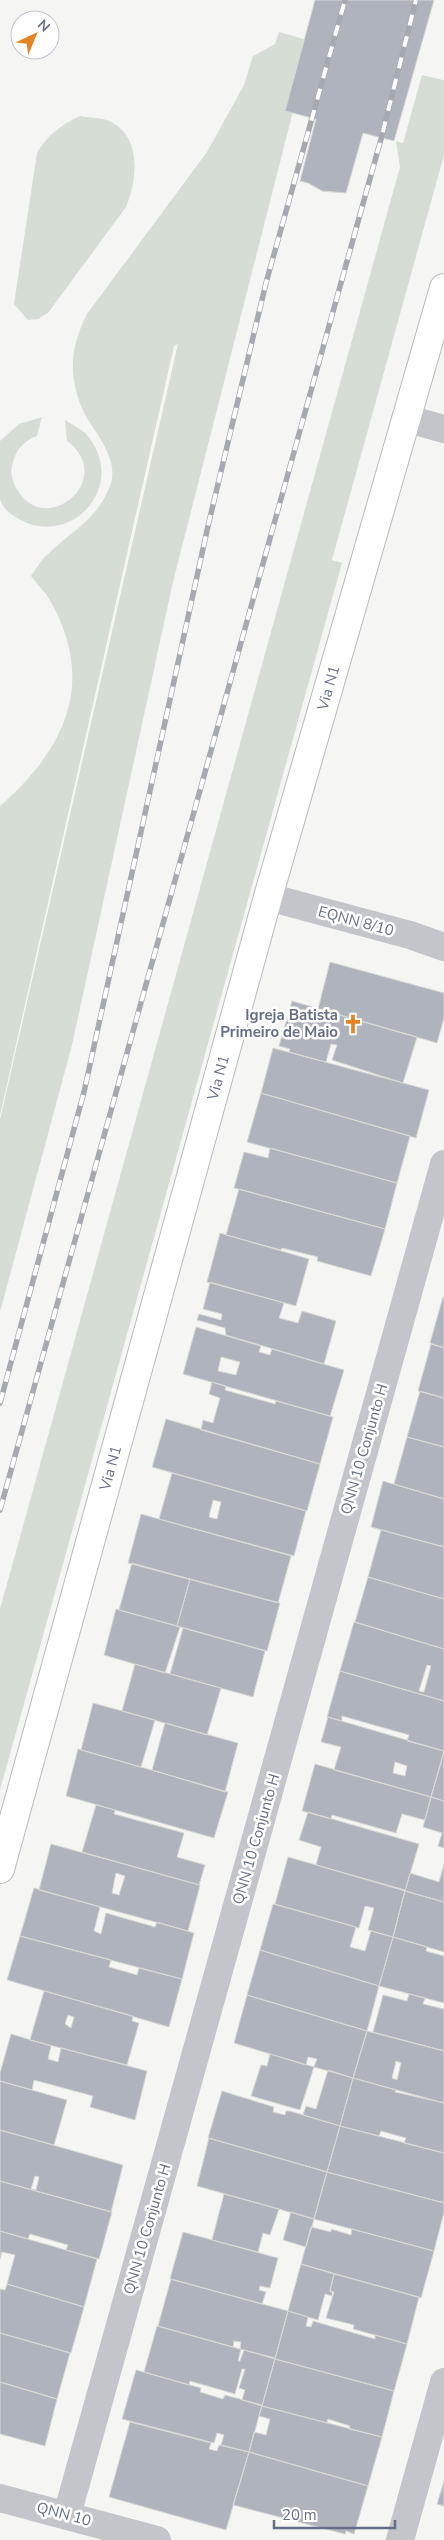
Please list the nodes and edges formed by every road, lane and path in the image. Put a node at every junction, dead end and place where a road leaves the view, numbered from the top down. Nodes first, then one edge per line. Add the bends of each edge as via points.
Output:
1 (444, 288) edge
2 (408, 419) junction
3 (444, 429) edge
4 (268, 897) junction
5 (444, 947) edge
6 (444, 1164) edge
7 (0, 1869) edge
8 (444, 2382) edge
9 (0, 2498) edge
10 (68, 2515) junction
11 (157, 2540) edge
12 (400, 2540) edge

1 - 2 main road, Via N1
2 - 3 street
2 - 4 main road, Via N1
4 - 5 street, EQNN 8/10
4 - 7 main road, Via N1
6 - 10 street, QNN 10 Conjunto H
8 - 12 street
9 - 10 street, QNN 10
10 - 11 street, QNN 10

